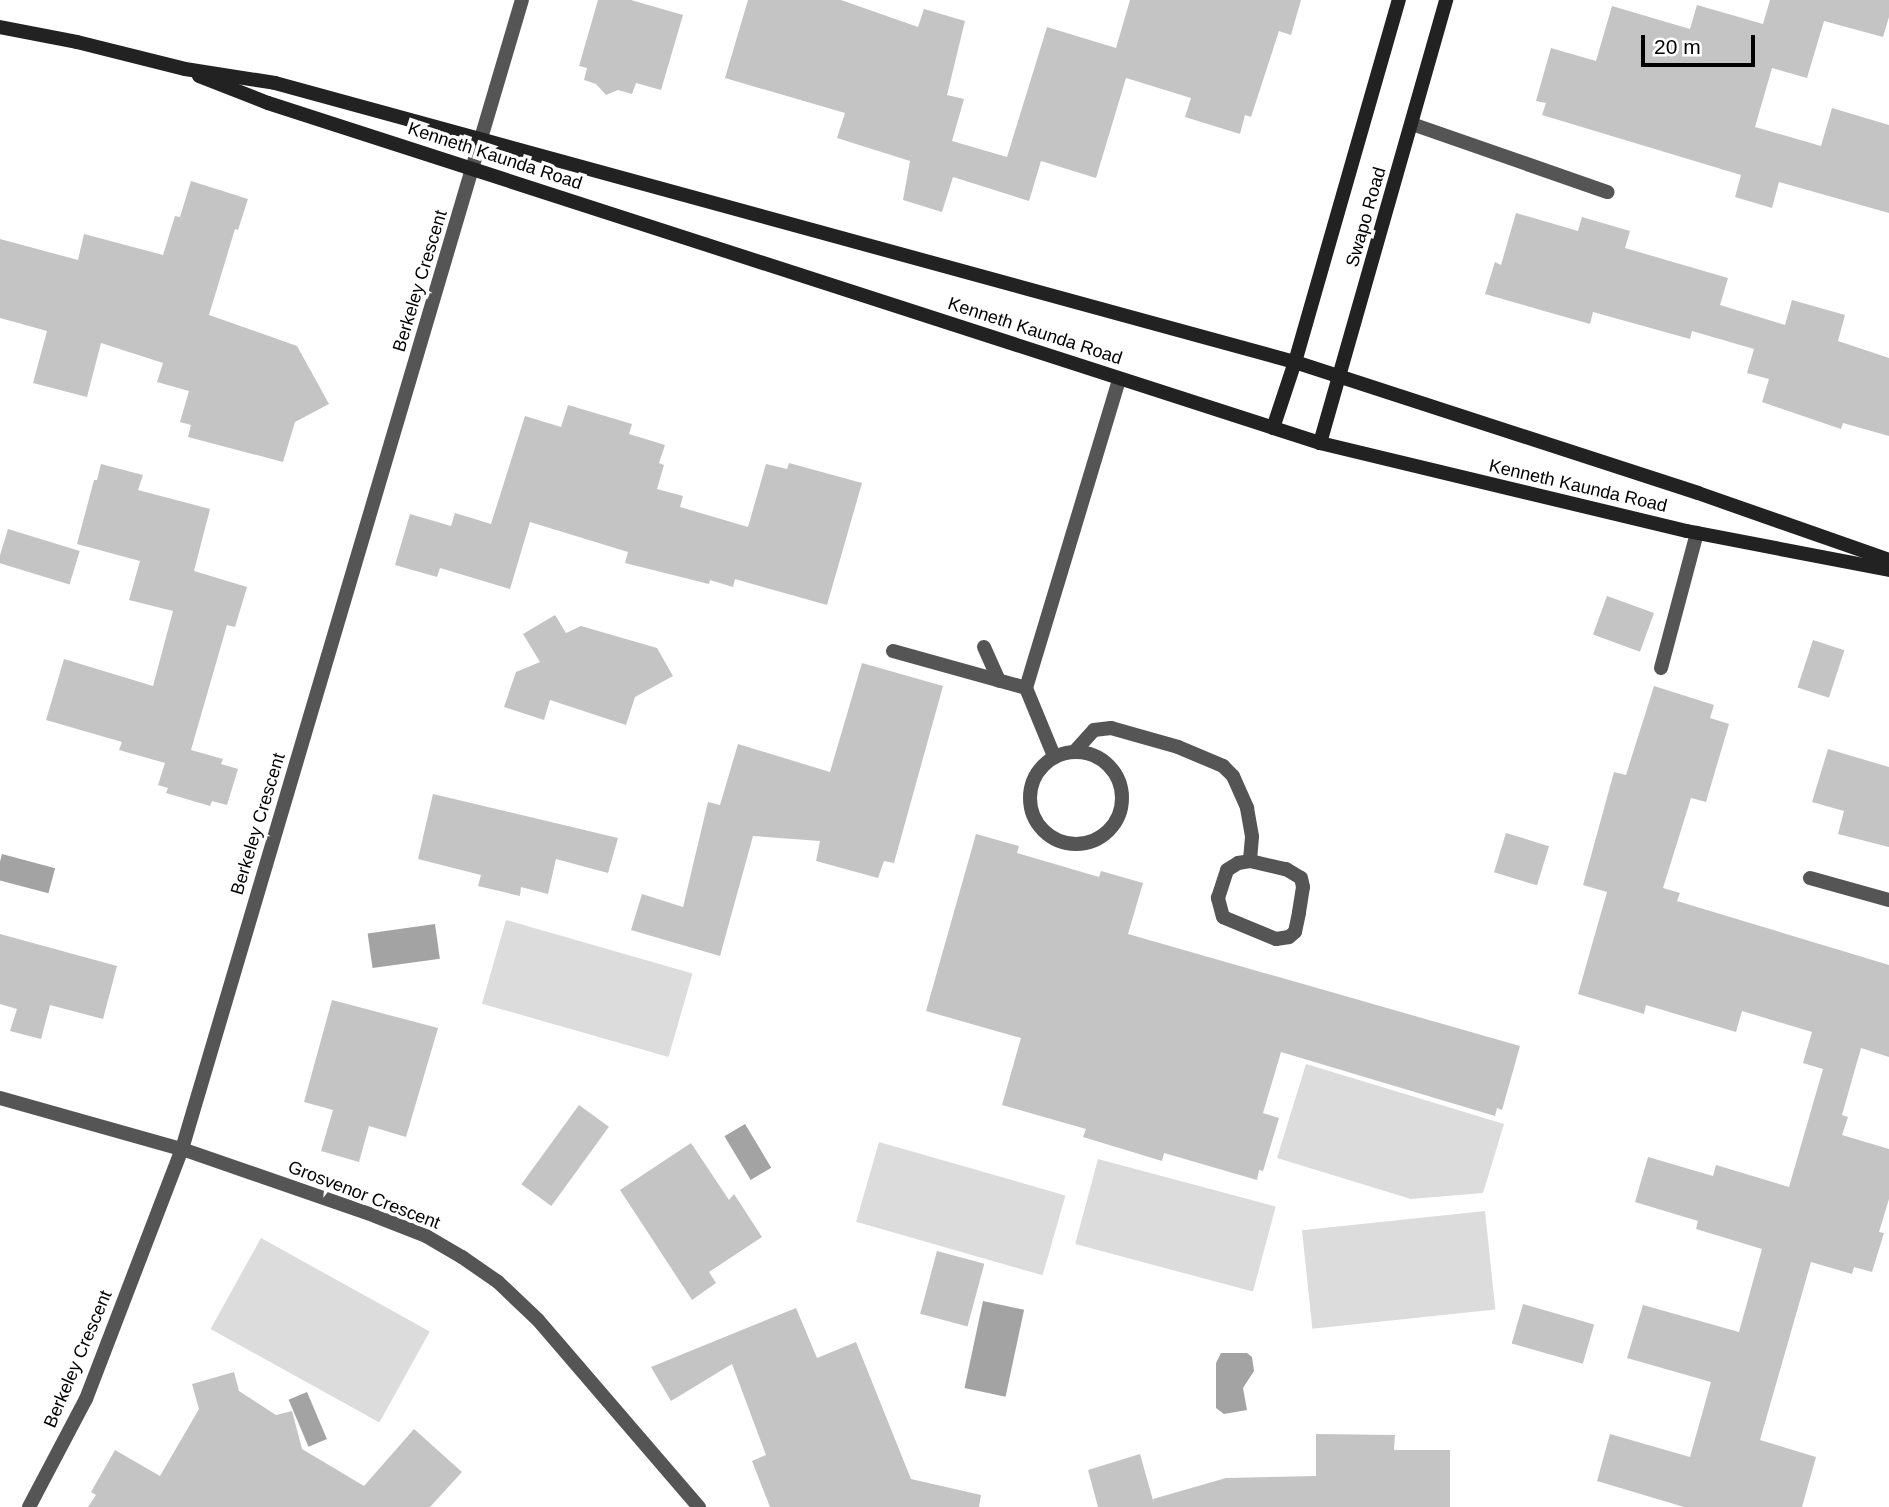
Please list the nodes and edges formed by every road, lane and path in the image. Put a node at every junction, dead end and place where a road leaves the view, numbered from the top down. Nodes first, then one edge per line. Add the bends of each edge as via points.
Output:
1 (522, 0) edge
2 (1399, 0) edge
3 (1446, 0) edge
4 (0, 27) edge
5 (185, 69) junction
6 (1412, 124) junction
7 (482, 137) junction
8 (473, 169) junction
9 (1607, 192) dead end
10 (1295, 362) junction
11 (1341, 377) junction
12 (1119, 379) junction
13 (1273, 428) junction
14 (1320, 443) junction
15 (1697, 533) junction
16 (1889, 560) edge
17 (1889, 570) edge
18 (984, 647) dead end
19 (893, 651) dead end
20 (1661, 668) dead end
21 (999, 681) junction
22 (1026, 688) junction
23 (1076, 750) junction
24 (1054, 756) junction
25 (1250, 861) junction
26 (1810, 878) dead end
27 (1889, 900) edge
28 (0, 1098) edge
29 (182, 1149) junction
30 (29, 1507) edge
31 (699, 1507) edge

1 - 7 street, Berkeley Crescent
2 - 10 main road, Swapo Road
3 - 6 main road, Swapo Road
4 - 5 main road, Kenneth Kaunda Road
5 - 7 main road, Kenneth Kaunda Road via 275,83
5 - 8 main road, Kenneth Kaunda Road via 268,103
6 - 9 street
6 - 11 main road, Swapo Road
7 - 8 street, Berkeley Crescent
7 - 10 main road, Kenneth Kaunda Road
8 - 12 main road, Kenneth Kaunda Road
8 - 29 street, Berkeley Crescent
10 - 11 main road, Kenneth Kaunda Road
10 - 13 main road, Swapo Road
11 - 14 main road, Swapo Road
11 - 16 main road, Kenneth Kaunda Road
12 - 13 main road, Kenneth Kaunda Road
12 - 22 street
13 - 14 main road, Kenneth Kaunda Road
14 - 15 main road, Kenneth Kaunda Road
15 - 17 main road, Kenneth Kaunda Road
15 - 20 street
18 - 21 street
19 - 21 street
21 - 22 street
22 - 24 street
23 - 24 street
23 - 24 street via 1098,756 1115,771 1123,792 1121,814 1108,833 1088,844 1065,844 1045,834 1032,815 1030,793 1037,771
23 - 25 street via 1094,730 1111,728 1191,751 1223,766 1233,776 1247,807
25 - 25 street via 1286,869 1301,878 1299,913 1295,932 1289,937 1276,939 1223,917 1219,898 1227,870
26 - 27 street
28 - 29 street, Grosvenor Crescent
29 - 30 street, Berkeley Crescent via 86,1399
29 - 31 street, Grosvenor Crescent via 376,1216 426,1236 471,1263 538,1320

